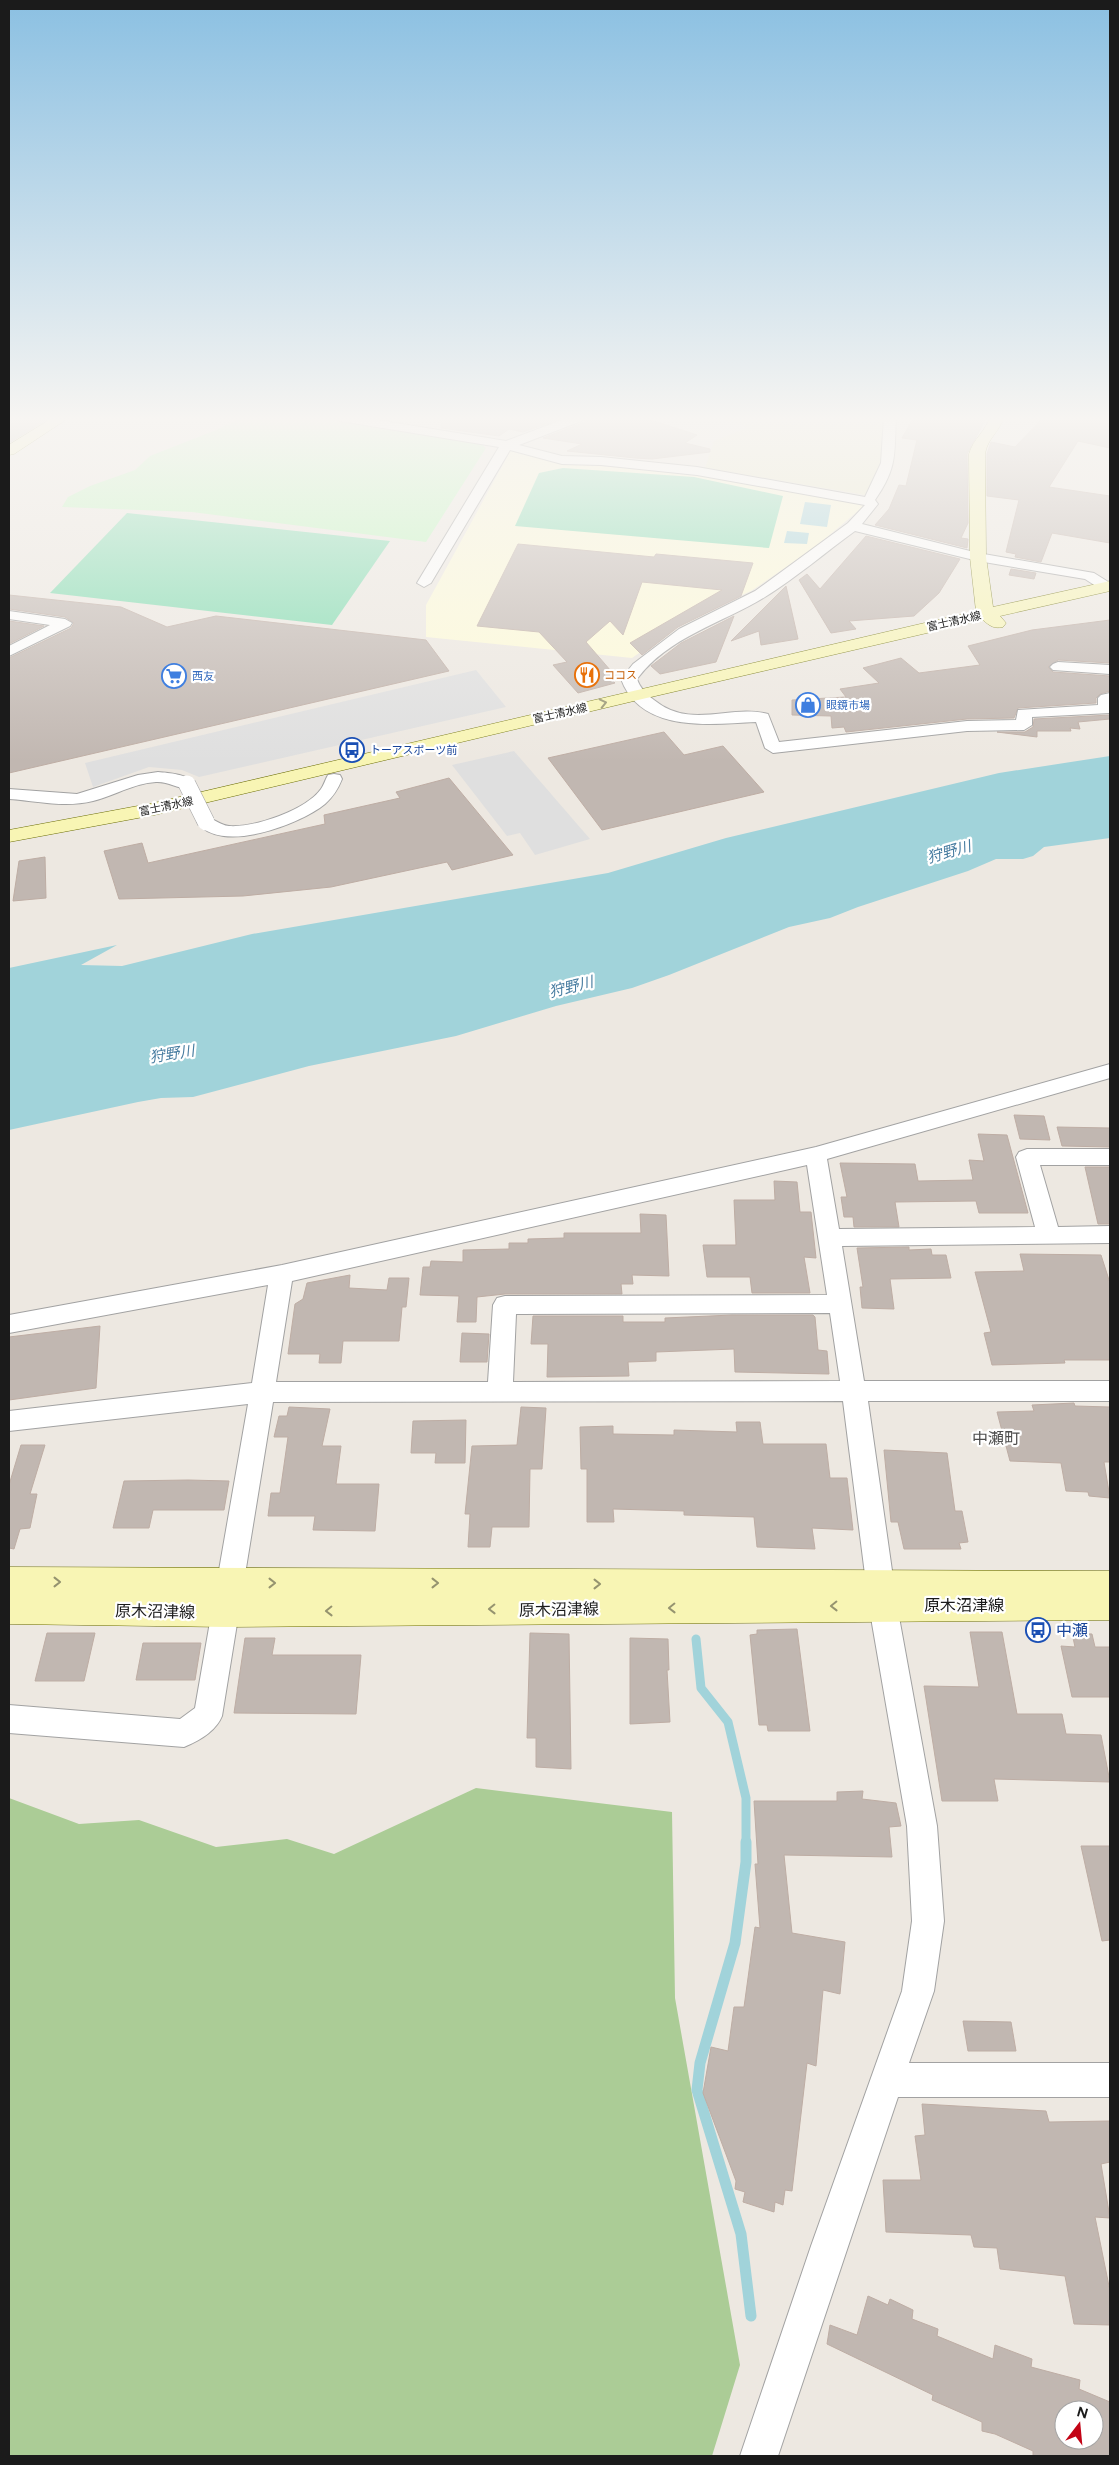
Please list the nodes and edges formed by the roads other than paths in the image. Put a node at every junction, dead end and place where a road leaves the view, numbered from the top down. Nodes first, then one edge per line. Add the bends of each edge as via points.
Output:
1 (454, 532) edge
2 (845, 532) edge
3 (878, 532) edge
4 (978, 532) edge
5 (978, 556) junction
6 (424, 583) dead end
7 (1109, 591) edge
8 (9, 615) edge
9 (991, 618) junction
10 (9, 652) edge
11 (1058, 667) dead end
12 (1110, 670) edge
13 (1110, 698) edge
14 (643, 700) junction
15 (334, 779) junction
16 (9, 794) edge
17 (9, 836) edge
18 (9, 848) edge
19 (1110, 1071) edge
20 (816, 1155) junction
21 (1110, 1157) edge
22 (1110, 1235) edge
23 (1049, 1236) junction
24 (831, 1238) junction
25 (282, 1274) junction
26 (841, 1304) junction
27 (9, 1324) edge
28 (1110, 1391) edge
29 (262, 1392) junction
30 (500, 1392) junction
31 (854, 1392) junction
32 (9, 1421) edge
33 (9, 1582) edge
34 (1110, 1586) edge
35 (882, 1596) junction
36 (229, 1597) junction
37 (1110, 1605) edge
38 (9, 1609) edge
39 (9, 1719) edge
40 (887, 2080) junction
41 (1110, 2080) edge
42 (760, 2456) edge

1 - 6 street
2 - 14 street via 760,594 684,632 638,667 629,679
3 - 5 street
4 - 5 main road
5 - 7 street via 1089,576
5 - 9 main road
7 - 9 main road, 富士清水線
8 - 10 street via 65,623
9 - 14 main road, 富士清水線
11 - 12 street
13 - 14 street via 1106,698 1106,709 1024,713 1024,724 967,726 773,748 762,717 684,719 667,716
14 - 15 main road, 富士清水線
17 -> 14 main road, 富士清水線 via 154,809
15 - 16 street, bridge via 326,794 289,818 262,828 230,832 206,822 187,784 170,778 130,781 78,799
15 - 18 main road, 富士清水線 via 156,820
19 - 20 street
20 - 24 street
20 - 25 street
21 - 23 street via 1027,1157
22 - 23 street
23 - 24 street
24 - 26 street
25 - 27 street
25 - 29 street
26 - 30 street via 504,1305
26 - 31 street
28 - 31 street
29 - 30 street
29 - 32 street
29 - 36 street
30 - 31 street
31 - 35 street
33 -> 36 main road, 原木沼津線
34 - 35 main road, 原木沼津線
35 - 36 main road, 原木沼津線
35 - 37 main road, 原木沼津線
35 - 40 street via 922,1826 928,1921 918,1991
36 - 38 main road, 原木沼津線
36 - 39 street via 208,1716 184,1733
40 - 41 street
40 - 42 street

